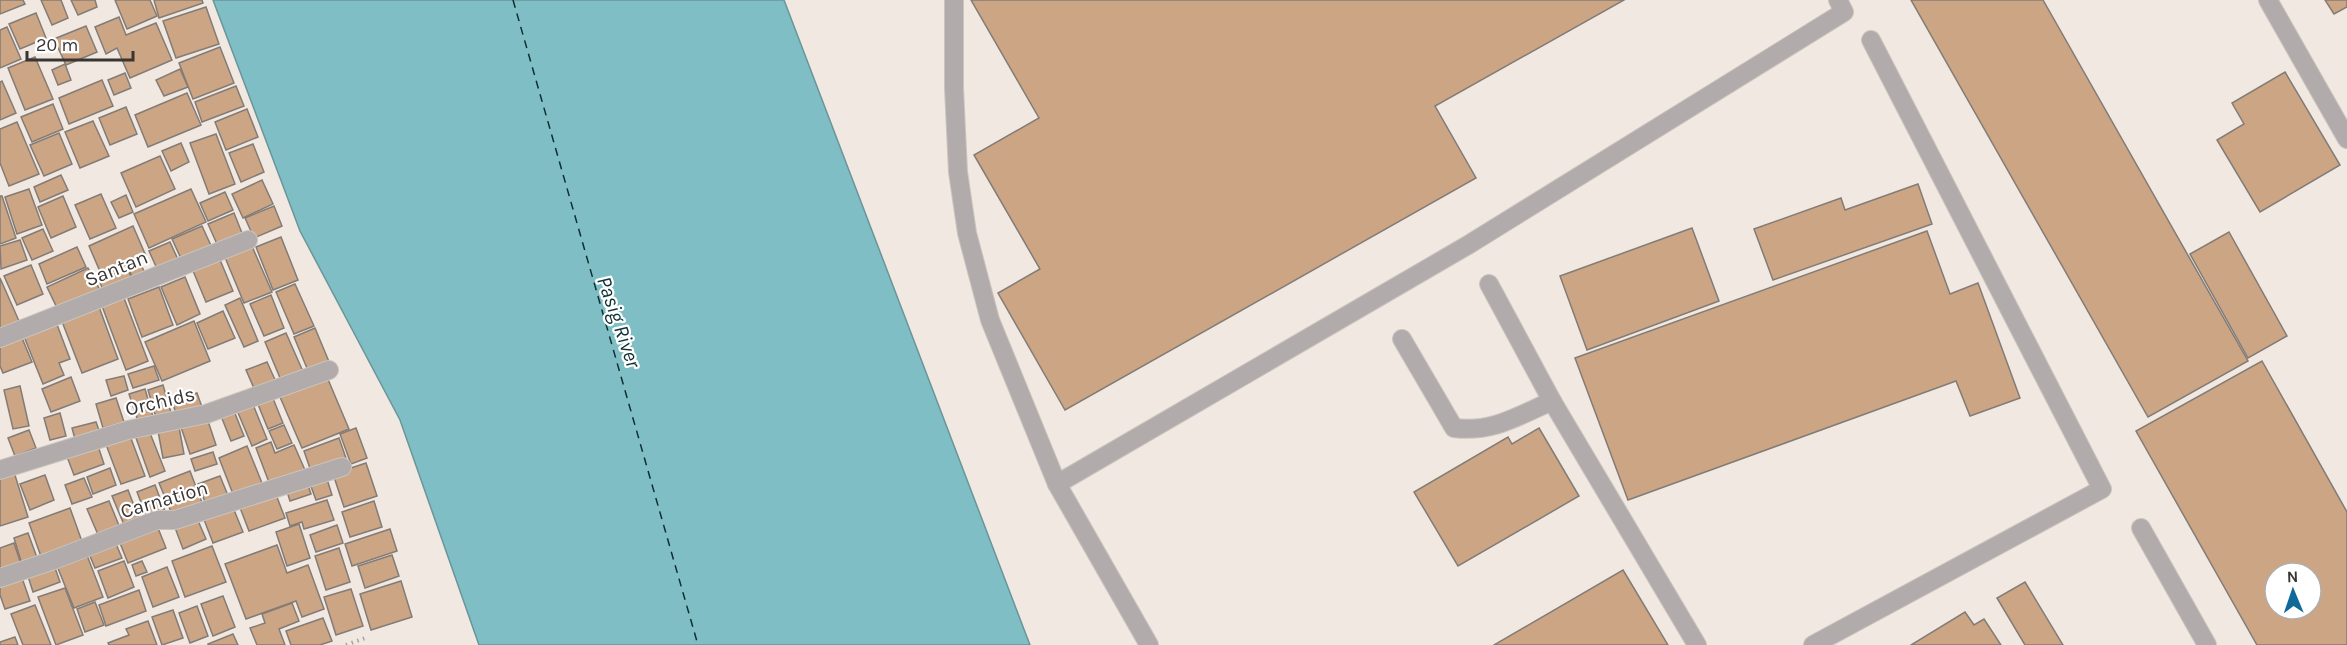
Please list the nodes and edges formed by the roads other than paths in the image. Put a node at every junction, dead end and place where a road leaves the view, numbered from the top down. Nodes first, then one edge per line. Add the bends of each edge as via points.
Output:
1 (954, 0) edge
2 (1838, 0) edge
3 (2268, 0) edge
4 (1871, 40) dead end
5 (2347, 139) edge
6 (248, 240) dead end
7 (1490, 284) dead end
8 (0, 338) edge
9 (1402, 339) dead end
10 (329, 370) dead end
11 (1552, 401) junction
12 (342, 467) dead end
13 (0, 470) edge
14 (1057, 484) junction
15 (2141, 528) dead end
16 (0, 578) edge
17 (1149, 645) edge
18 (1697, 645) edge
19 (1813, 645) edge
20 (2207, 645) edge

1 - 14 street via 958,172 967,233 990,320
2 - 14 street via 1844,12 1498,226
3 - 5 street
4 - 19 street via 2102,489
6 - 8 street, Santan
7 - 11 street
9 - 11 street via 1454,428 1496,426
10 - 13 street, Orchids via 206,414 128,430
11 - 18 street
12 - 16 street, Carnation via 175,520 158,520
14 - 17 street
15 - 20 street

